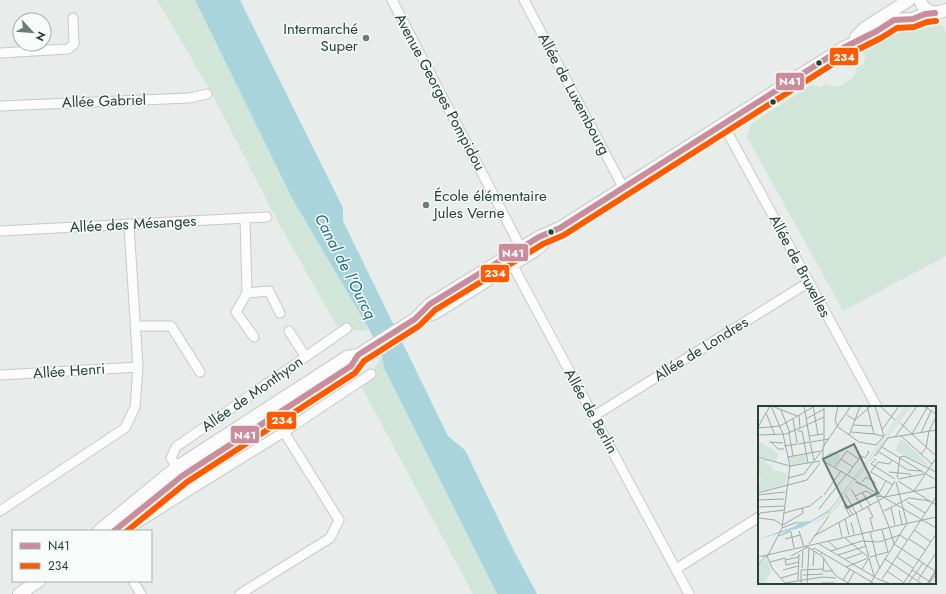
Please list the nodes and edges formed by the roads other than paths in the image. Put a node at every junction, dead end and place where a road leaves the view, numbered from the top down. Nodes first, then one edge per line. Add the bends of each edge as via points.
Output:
1 (392, 0) edge
2 (524, 0) edge
3 (909, 0) edge
4 (920, 0) edge
5 (941, 12) edge
6 (73, 18) dead end
7 (843, 48) junction
8 (0, 53) edge
9 (207, 94) dead end
10 (0, 106) edge
11 (723, 124) junction
12 (623, 187) junction
13 (267, 217) dead end
14 (246, 218) junction
15 (129, 225) junction
16 (560, 228) junction
17 (0, 231) edge
18 (539, 237) junction
19 (521, 248) junction
20 (512, 264) junction
21 (808, 282) junction
22 (247, 293) junction
23 (280, 313) dead end
24 (412, 321) junction
25 (135, 326) junction
26 (347, 328) dead end
27 (289, 331) dead end
28 (254, 336) dead end
29 (305, 356) junction
30 (138, 367) junction
31 (200, 372) dead end
32 (371, 374) dead end
33 (0, 375) edge
34 (876, 406) edge
35 (594, 416) junction
36 (284, 432) junction
37 (179, 471) junction
38 (190, 490) junction
39 (0, 511) edge
40 (758, 518) edge
41 (101, 530) edge
42 (115, 530) edge
43 (127, 530) edge
44 (676, 569) junction
45 (37, 582) edge
46 (134, 582) edge
47 (19, 594) edge
48 (141, 594) edge
49 (240, 594) edge
50 (689, 594) edge

1 - 19 street, Avenue Georges Pompidou
2 - 12 street, Allée de Luxembourg
3 - 7 street via 865,28
4 - 5 street via 925,8
5 - 7 street via 913,19 894,20 877,32
6 - 8 street via 74,44 68,49
7 - 11 street
9 - 10 street, Allée Gabriel via 189,98
11 - 12 street
11 - 21 street, Allée de Bruxelles
12 - 16 street
13 - 14 street, Allée des Mésanges
14 - 15 street, Allée des Mésanges
14 - 22 street
15 - 17 street, Allée des Mésanges
15 - 25 street
16 - 18 street
16 - 20 street via 537,249
18 - 19 street
18 - 20 street via 534,244 512,258
19 - 24 street via 430,304
20 - 24 street via 435,313
20 - 35 street, Allée de Berlin
21 - 34 street, Allée de Bruxelles
21 - 35 street, Allée de Londres
22 - 23 street via 268,291
22 - 28 street via 236,312
24 - 37 street, Allée de Monthyon via 358,355 351,366
25 - 30 street
25 - 31 street via 171,326
26 - 29 street, Allée de Monthyon
27 - 29 street
29 - 37 street, Allée de Monthyon via 176,447 171,458
30 - 33 street, Allée Henri
30 - 39 street via 135,407 125,428
32 - 36 street
35 - 44 street, Allée de Berlin
36 - 38 street
36 - 49 street via 339,520 330,538
37 - 38 street, Allée de Monthyon
37 - 41 street, Allée de Monthyon
37 - 42 street, Allée de Monthyon
38 - 43 street
40 - 44 street
44 - 50 street, Allée de Berlin
45 - 47 street
46 - 48 street

